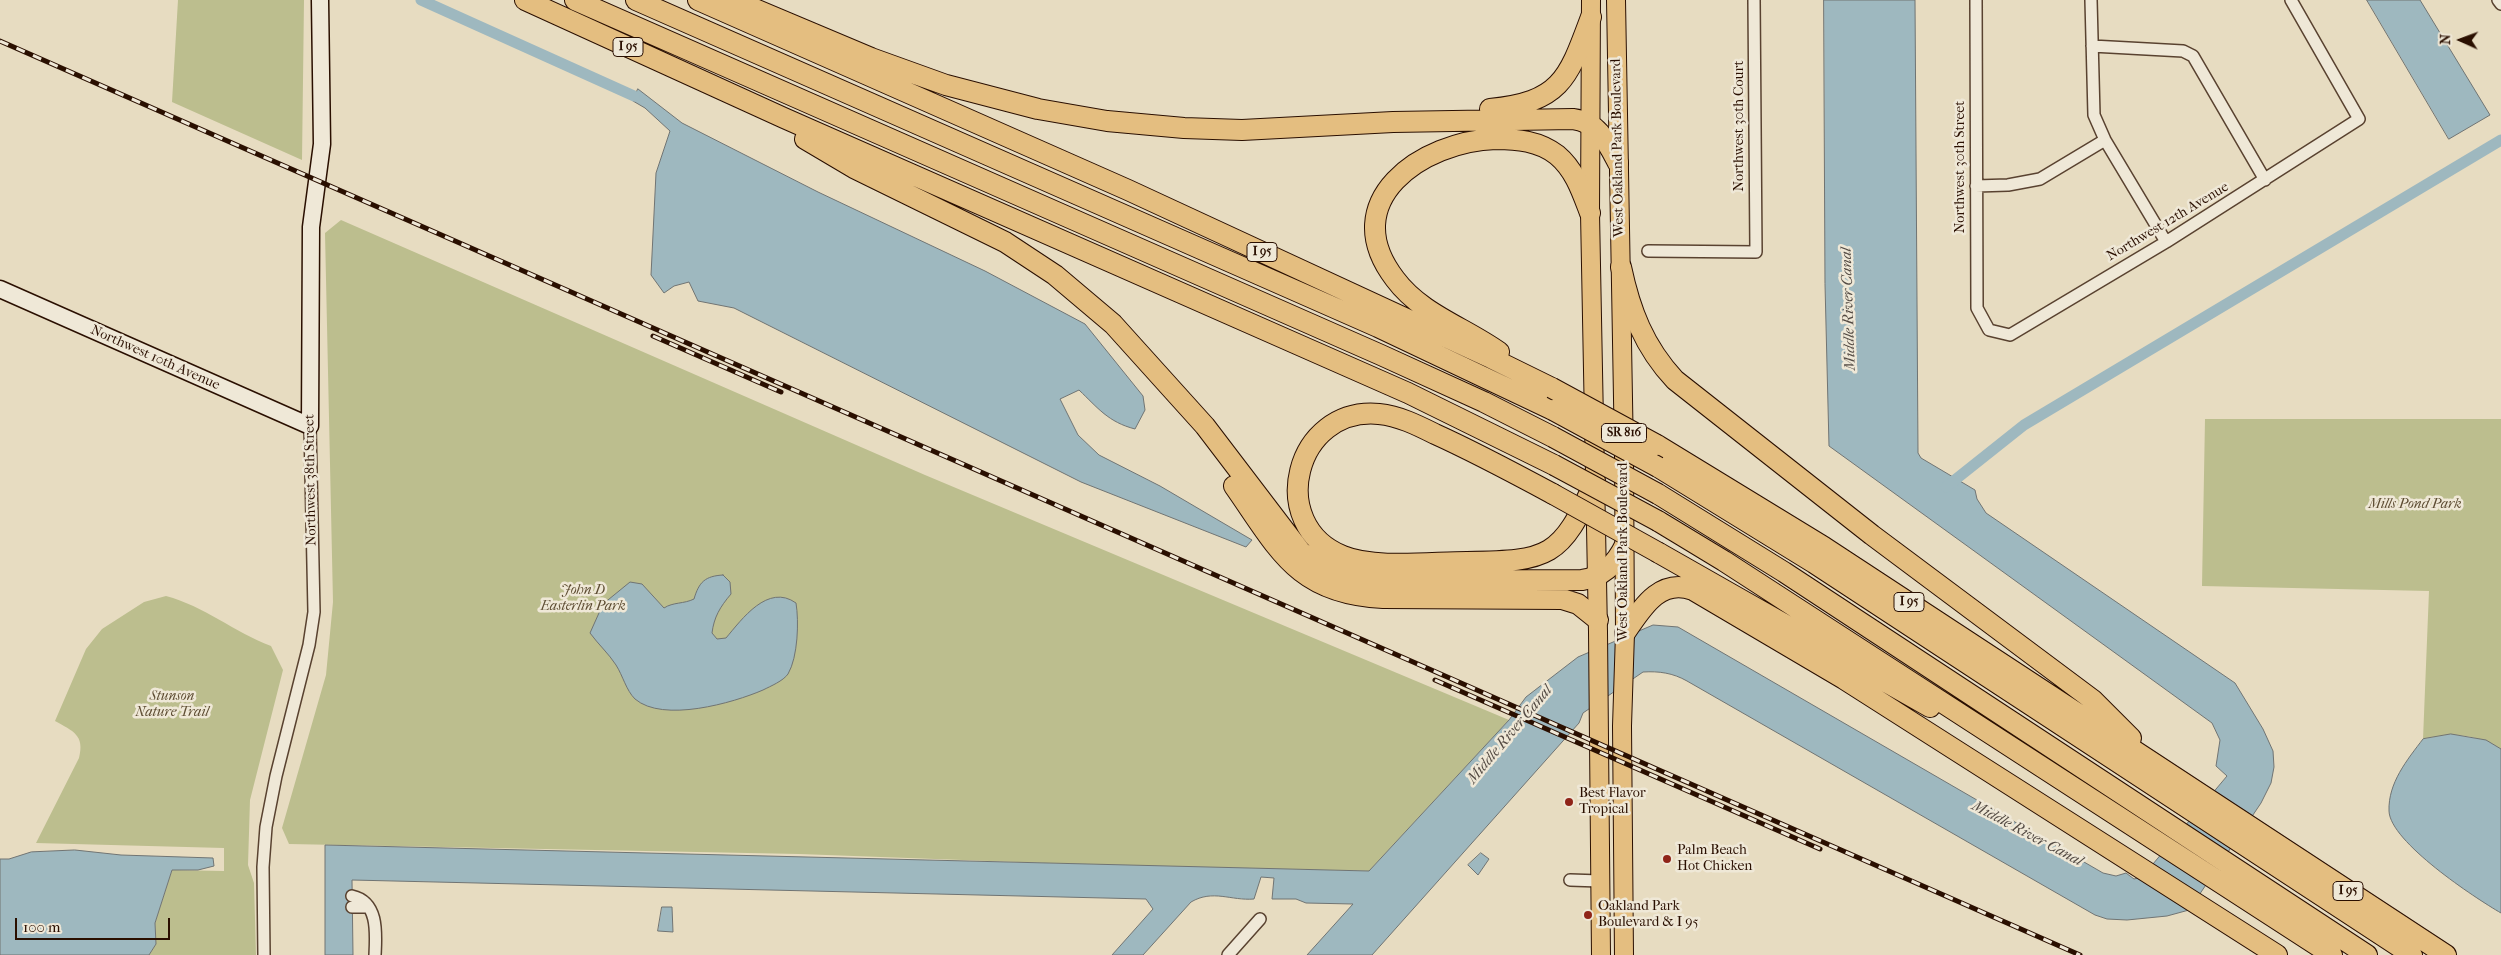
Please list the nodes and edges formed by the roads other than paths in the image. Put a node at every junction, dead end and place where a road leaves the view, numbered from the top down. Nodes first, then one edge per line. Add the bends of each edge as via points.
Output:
1 (320, 0) edge
2 (525, 0) edge
3 (576, 0) edge
4 (636, 0) edge
5 (698, 0) edge
6 (722, 0) edge
7 (1616, 0) edge
8 (1754, 0) edge
9 (1976, 0) edge
10 (2091, 0) edge
11 (2291, 0) edge
12 (2498, 0) edge
13 (2501, 4) edge
14 (1591, 9) edge
15 (685, 22) junction
16 (2092, 46) junction
17 (849, 67) junction
18 (730, 93) junction
19 (1393, 122) junction
20 (1590, 124) junction
21 (2105, 140) junction
22 (1618, 163) junction
23 (966, 172) junction
24 (2265, 180) junction
25 (1976, 186) junction
26 (1590, 213) junction
27 (2166, 242) junction
28 (1648, 251) dead end
29 (1097, 256) junction
30 (1621, 267) junction
31 (0, 289) edge
32 (1989, 330) joint
33 (1150, 366) junction
34 (1552, 388) junction
35 (310, 426) junction
36 (1595, 480) junction
37 (1625, 545) junction
38 (1597, 576) junction
39 (1598, 626) junction
40 (1625, 633) junction
41 (1998, 738) junction
42 (2156, 765) junction
43 (2202, 806) junction
44 (2245, 834) junction
45 (2178, 843) junction
46 (1624, 848) junction
47 (2221, 871) junction
48 (1570, 880) dead end
49 (1600, 881) junction
50 (352, 901) dead end
51 (1624, 909) junction
52 (1260, 919) dead end
53 (264, 955) edge
54 (375, 955) edge
55 (1228, 955) edge
56 (1601, 955) edge
57 (1624, 955) edge
58 (2277, 955) edge
59 (2332, 955) edge
60 (2367, 955) edge
61 (2412, 955) edge
62 (2446, 955) edge

1 - 35 street, Northwest 38th Street via 322,144 311,227
2 - 18 highway, I 95
3 - 23 highway
4 - 15 highway
5 - 17 highway, I 95
6 - 19 highway via 750,8 908,72 989,97 1068,115 1144,125 1224,130
7 - 22 main road, West Oakland Park Boulevard / SR 816
8 - 28 street, Northwest 30th Court via 1756,252
9 - 25 street, Northwest 30th Street
10 - 16 street
11 - 24 street, Northwest 12th Avenue via 2359,119
12 - 13 street
14 - 19 highway via 1572,66 1556,87 1544,96 1513,107
14 - 20 main road, West Oakland Park Boulevard / SR 816
15 - 17 highway
15 - 43 highway, bridge via 1369,323 1553,410 1658,467 1782,542
16 - 21 street via 2094,115
16 - 24 street via 2183,51 2194,56
17 - 34 highway, I 95 via 1128,190
18 - 29 highway, I 95
18 - 33 highway via 854,168 990,234 1037,262 1099,310
19 - 20 highway via 1565,119
20 - 22 highway via 1603,136
20 - 26 main road, West Oakland Park Boulevard / SR 816
21 - 25 street via 2040,179
21 - 27 street
22 - 30 main road, West Oakland Park Boulevard / SR 816
23 - 29 highway
23 - 45 highway, bridge via 1381,354 1484,402 1658,494 1784,572
24 - 27 street, Northwest 12th Avenue
25 - 32 street, Northwest 30th Street via 1976,308
26 - 34 highway via 1577,179 1558,156 1536,144 1505,139 1460,144 1412,164 1391,185 1377,216 1379,250 1402,288 1426,309 1475,335
26 - 36 main road, West Oakland Park Boulevard / SR 816
27 - 32 street, Northwest 12th Avenue via 2010,335
29 - 41 highway, I 95, bridge via 1434,405 1554,465 1724,561
30 - 37 main road, West Oakland Park Boulevard / SR 816
30 - 42 highway via 1641,334 1675,380 1879,541 2093,700
31 - 35 street, Northwest 10th Avenue
33 - 38 highway via 1205,426 1301,552 1332,573 1380,581 1576,581
33 - 39 highway via 1280,550 1300,572 1315,582 1339,592 1366,597 1568,600 1582,606
34 - 42 highway, I 95, bridge via 1657,445 1824,547
35 - 53 street, Northwest 38th Street via 314,612 266,827
36 - 38 main road, West Oakland Park Boulevard / SR 816
36 - 41 highway, bridge via 1571,530 1542,554 1514,561 1400,562 1352,559 1324,545 1313,534 1302,512 1297,481 1306,452 1322,432 1363,414 1393,416 1441,436 1552,494 1659,553 1912,699
37 - 38 highway via 1613,565
37 - 40 main road, West Oakland Park Boulevard / SR 816
38 - 39 main road, West Oakland Park Boulevard / SR 816
39 - 49 main road, West Oakland Park Boulevard / SR 816
40 - 46 main road, West Oakland Park Boulevard / SR 816 via 1622,726
40 - 58 highway via 1644,606 1660,591 1675,587 1692,590 1853,685
41 - 45 highway, I 95
42 - 43 highway, I 95
43 - 44 highway, I 95
44 - 61 highway
44 - 62 highway, I 95
45 - 47 highway, I 95
46 - 49 main road via 1617,868
46 - 51 main road, West Oakland Park Boulevard / SR 816
47 - 59 highway, I 95
47 - 60 highway
48 - 49 street
49 - 51 main road via 1617,892
49 - 56 main road, West Oakland Park Boulevard / SR 816
50 - 54 street via 368,907 376,924
51 - 57 main road, West Oakland Park Boulevard / SR 816
52 - 55 street

